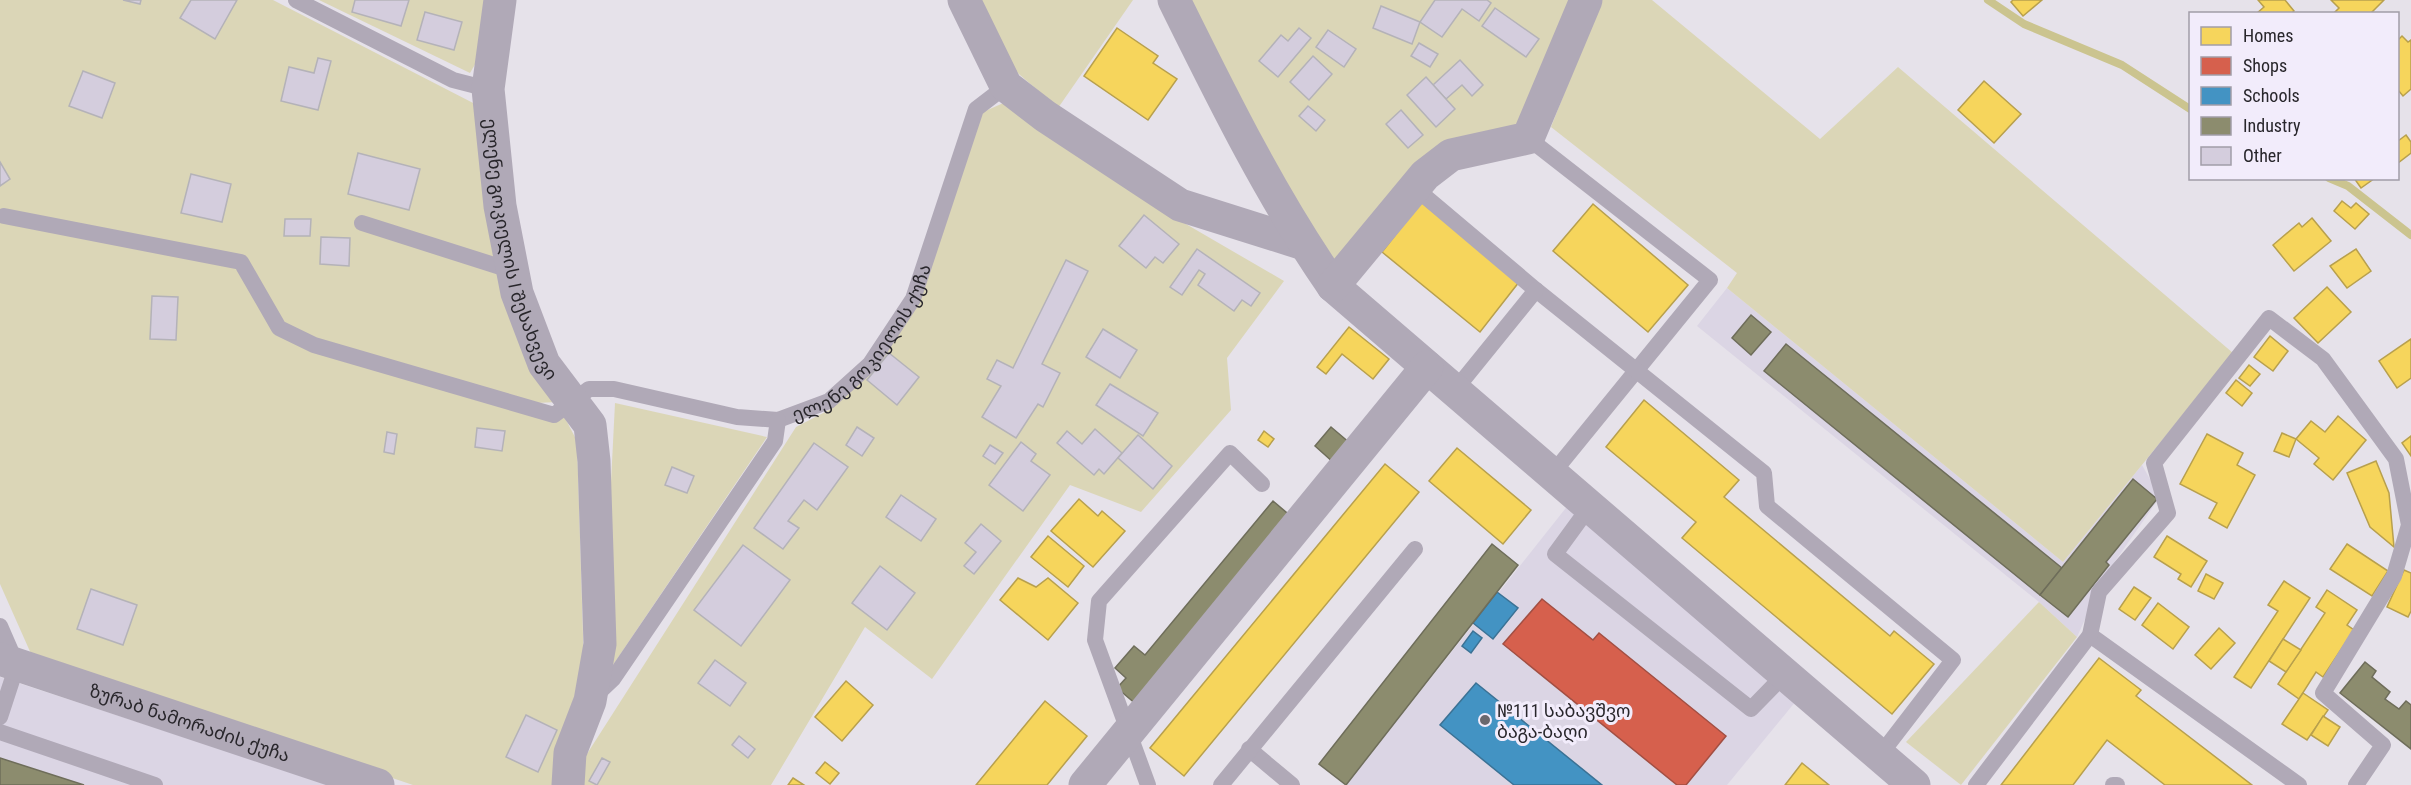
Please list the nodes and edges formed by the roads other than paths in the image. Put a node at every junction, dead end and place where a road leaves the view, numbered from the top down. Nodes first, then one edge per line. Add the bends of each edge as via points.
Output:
1 (296, 0) edge
2 (500, 0) edge
3 (964, 0) edge
4 (1174, 0) edge
5 (1586, 0) edge
6 (1006, 86) junction
7 (488, 89) junction
8 (1528, 138) junction
9 (1414, 187) junction
10 (4, 216) dead end
11 (362, 223) dead end
12 (1304, 244) junction
13 (513, 271) junction
14 (1333, 286) junction
15 (1536, 290) junction
16 (1427, 367) junction
17 (1635, 372) junction
18 (1455, 390) junction
19 (571, 400) junction
20 (778, 420) junction
21 (1552, 474) junction
22 (1262, 484) dead end
23 (1590, 506) junction
24 (1415, 549) dead end
25 (0, 626) edge
26 (2090, 635) junction
27 (8, 662) edge
28 (1785, 674) junction
29 (590, 701) junction
30 (0, 717) edge
31 (0, 732) edge
32 (1128, 735) junction
33 (1249, 749) junction
34 (1880, 755) junction
35 (154, 785) edge
36 (378, 785) edge
37 (568, 785) edge
38 (1085, 785) edge
39 (1148, 785) edge
40 (1221, 785) edge
41 (1292, 785) edge
42 (1914, 785) edge
43 (1976, 785) edge
44 (2299, 785) edge
45 (2356, 785) edge

1 - 7 lane, ელენე გოკიელის I შესახვევი via 453,80
2 - 7 street, ელენე გოკიელის I შესახვევი
3 - 6 street
4 - 12 street via 1215,84
5 - 8 street
6 - 12 street via 1180,204
6 - 20 lane, ელენე გოკიელის ქუჩა via 975,109 913,299 870,364 829,401
7 - 13 street, ელენე გოკიელის I შესახვევი via 500,206
8 - 9 street via 1451,154
8 - 17 lane via 1710,280
9 - 14 street
9 - 15 lane
10 - 19 lane, ელენე გოკიელის ქუჩა via 241,262 279,328 314,345 554,415
11 - 13 lane
12 - 14 street
13 - 19 street, ელენე გოკიელის I შესახვევი via 517,293 544,364
14 - 16 street
15 - 17 lane
15 - 18 lane
16 - 18 street
16 - 32 street
17 - 21 lane
17 - 34 lane via 1764,473 1767,506 1953,660
18 - 21 street
19 - 20 lane, ელენე გოკიელის ქუჩა via 589,389 614,389 737,417
19 - 29 street via 590,425 594,461 600,644
20 - 29 lane via 775,441 613,679
21 - 23 street
22 - 32 lane via 1230,453 1099,601 1095,640
23 - 28 street
23 - 28 lane via 1555,554 1751,709
24 - 33 lane
25 - 27 lane
26 - 43 lane
26 - 44 lane
26 - 45 lane via 2099,591 2168,513 2154,463 2269,318 2323,359 2396,459 2409,525 2394,576 2323,693 2383,745
27 - 30 lane
27 - 36 street, ზურაბ ნამორაძის ქუჩა
28 - 34 street
29 - 37 street via 570,753
31 - 35 lane
32 - 38 street
32 - 39 lane
33 - 40 lane
33 - 41 lane
34 - 42 street

